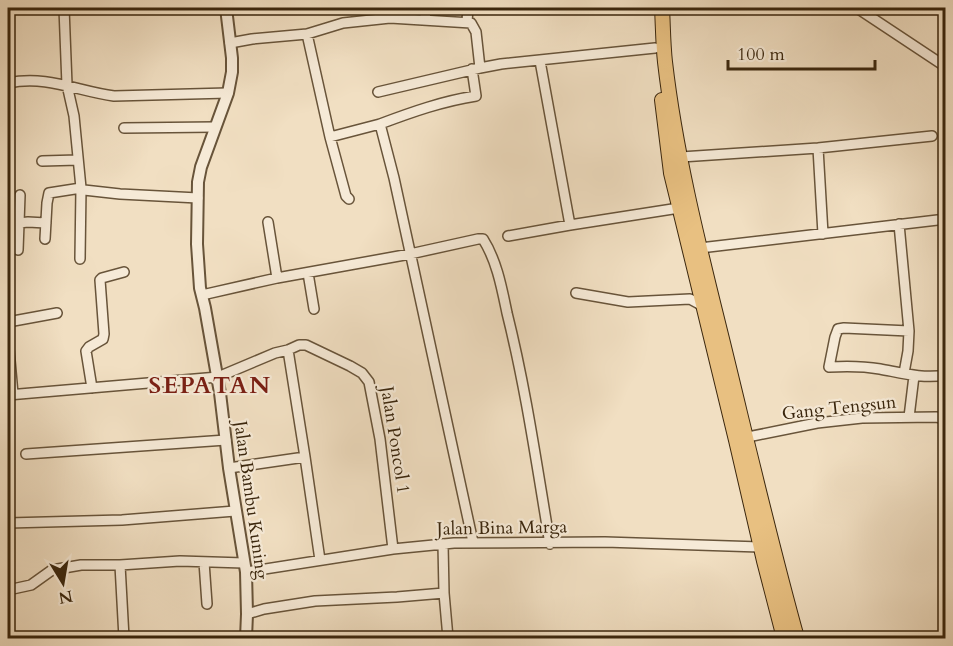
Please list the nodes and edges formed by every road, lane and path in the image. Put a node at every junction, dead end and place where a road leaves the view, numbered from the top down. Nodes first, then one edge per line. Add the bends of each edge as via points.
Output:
1 (64, 8) edge
2 (226, 8) edge
3 (426, 8) edge
4 (468, 8) edge
5 (653, 8) edge
6 (662, 8) edge
7 (857, 8) edge
8 (425, 20) junction
9 (467, 22) junction
10 (307, 34) junction
11 (230, 43) junction
12 (655, 48) junction
13 (540, 61) junction
14 (945, 67) edge
15 (476, 68) junction
16 (8, 83) edge
17 (67, 85) junction
18 (378, 92) dead end
19 (228, 93) junction
20 (380, 124) junction
21 (124, 128) dead end
22 (215, 128) junction
23 (932, 136) dead end
24 (330, 137) junction
25 (818, 148) junction
26 (681, 157) junction
27 (78, 160) junction
28 (42, 161) dead end
29 (81, 188) junction
30 (20, 195) dead end
31 (198, 198) junction
32 (349, 199) dead end
33 (679, 208) junction
34 (945, 219) edge
35 (268, 222) dead end
36 (20, 223) junction
37 (46, 223) junction
38 (899, 224) junction
39 (570, 225) junction
40 (824, 234) junction
41 (508, 236) dead end
42 (45, 239) dead end
43 (700, 248) junction
44 (18, 250) dead end
45 (410, 254) junction
46 (80, 259) dead end
47 (124, 272) dead end
48 (308, 273) junction
49 (277, 278) junction
50 (576, 293) dead end
51 (202, 295) junction
52 (703, 306) junction
53 (314, 309) dead end
54 (57, 313) dead end
55 (8, 322) edge
56 (909, 330) junction
57 (8, 338) edge
58 (288, 350) junction
59 (904, 373) junction
60 (945, 375) edge
61 (914, 376) junction
62 (218, 377) junction
63 (92, 388) junction
64 (10, 395) edge
65 (909, 417) junction
66 (941, 418) edge
67 (741, 439) junction
68 (226, 440) junction
69 (26, 454) dead end
70 (305, 457) junction
71 (229, 468) junction
72 (235, 511) junction
73 (8, 523) edge
74 (473, 542) junction
75 (550, 543) junction
76 (443, 544) junction
77 (766, 546) junction
78 (393, 549) junction
79 (320, 560) junction
80 (204, 562) junction
81 (120, 565) junction
82 (245, 568) junction
83 (8, 590) edge
84 (444, 593) junction
85 (207, 604) dead end
86 (247, 614) junction
87 (124, 639) edge
88 (246, 639) edge
89 (448, 639) edge
90 (784, 639) edge
91 (796, 639) edge

1 - 17 street
2 - 11 street, Jalan Bambu Kuning
3 - 8 street
4 - 9 street
5 - 12 main road
6 - 26 main road via 665,60
7 - 14 street
8 - 9 street
8 - 10 street via 359,21
9 - 15 street via 476,32
10 - 11 street
10 - 24 street
11 - 19 street, Jalan Bambu Kuning
12 - 13 street
12 - 33 main road
13 - 15 street
13 - 39 street
15 - 18 street
15 - 20 street via 476,96 427,107
16 - 17 street via 32,80
17 - 19 street via 114,96
17 - 27 street
19 - 22 street, Jalan Bambu Kuning
20 - 24 street
20 - 45 street
21 - 22 street
22 - 31 street, Jalan Bambu Kuning via 201,167
23 - 25 street
24 - 32 street
25 - 26 street
25 - 40 street
26 - 43 main road
27 - 28 street
27 - 29 street
29 - 31 street
29 - 37 street via 49,193
29 - 46 street
30 - 36 street
31 - 51 street, Jalan Bambu Kuning
33 - 39 street
33 - 52 main road
34 - 38 street
35 - 49 street
36 - 37 street
36 - 44 street
37 - 42 street
38 - 40 street
38 - 56 street
39 - 41 street
40 - 43 street
43 - 67 main road
45 - 48 street
45 - 74 street
45 - 75 street via 478,239 487,245 516,348
47 - 63 street via 100,280 103,339 86,351
48 - 49 street
48 - 53 street
49 - 51 street
50 - 52 street via 628,302 690,299
51 - 62 street, Jalan Bambu Kuning
52 - 67 main road
54 - 55 street
56 - 59 street
56 - 59 street via 838,329 829,367
57 - 64 street
58 - 62 street
58 - 70 street
58 - 78 street, Jalan Poncol 1 via 306,345 362,373 369,382
59 - 61 street
60 - 61 street
61 - 65 street
62 - 63 street
62 - 68 street, Jalan Bambu Kuning
63 - 64 street
65 - 66 street, Gang Tengsun
65 - 67 street, Gang Tengsun via 817,423
67 - 77 main road
68 - 69 street
68 - 71 street, Jalan Bambu Kuning
70 - 71 street
70 - 79 street
71 - 72 street, Jalan Bambu Kuning
72 - 73 street via 122,520
72 - 82 street, Jalan Bambu Kuning
74 - 75 street, Jalan Bina Marga
74 - 76 street, Jalan Bina Marga
75 - 77 street, Jalan Bina Marga
76 - 78 street, Jalan Bina Marga
76 - 84 street
77 - 90 main road
77 - 91 main road
78 - 79 street, Jalan Bina Marga
79 - 82 street, Jalan Bina Marga
80 - 81 street, Jalan Bina Marga
80 - 82 street, Jalan Bina Marga
80 - 85 street
81 - 83 street, Jalan Bina Marga via 52,570 31,585
81 - 87 street
82 - 86 street, Jalan Bambu Kuning
84 - 86 street via 315,601
84 - 89 street
86 - 88 street, Jalan Bambu Kuning

